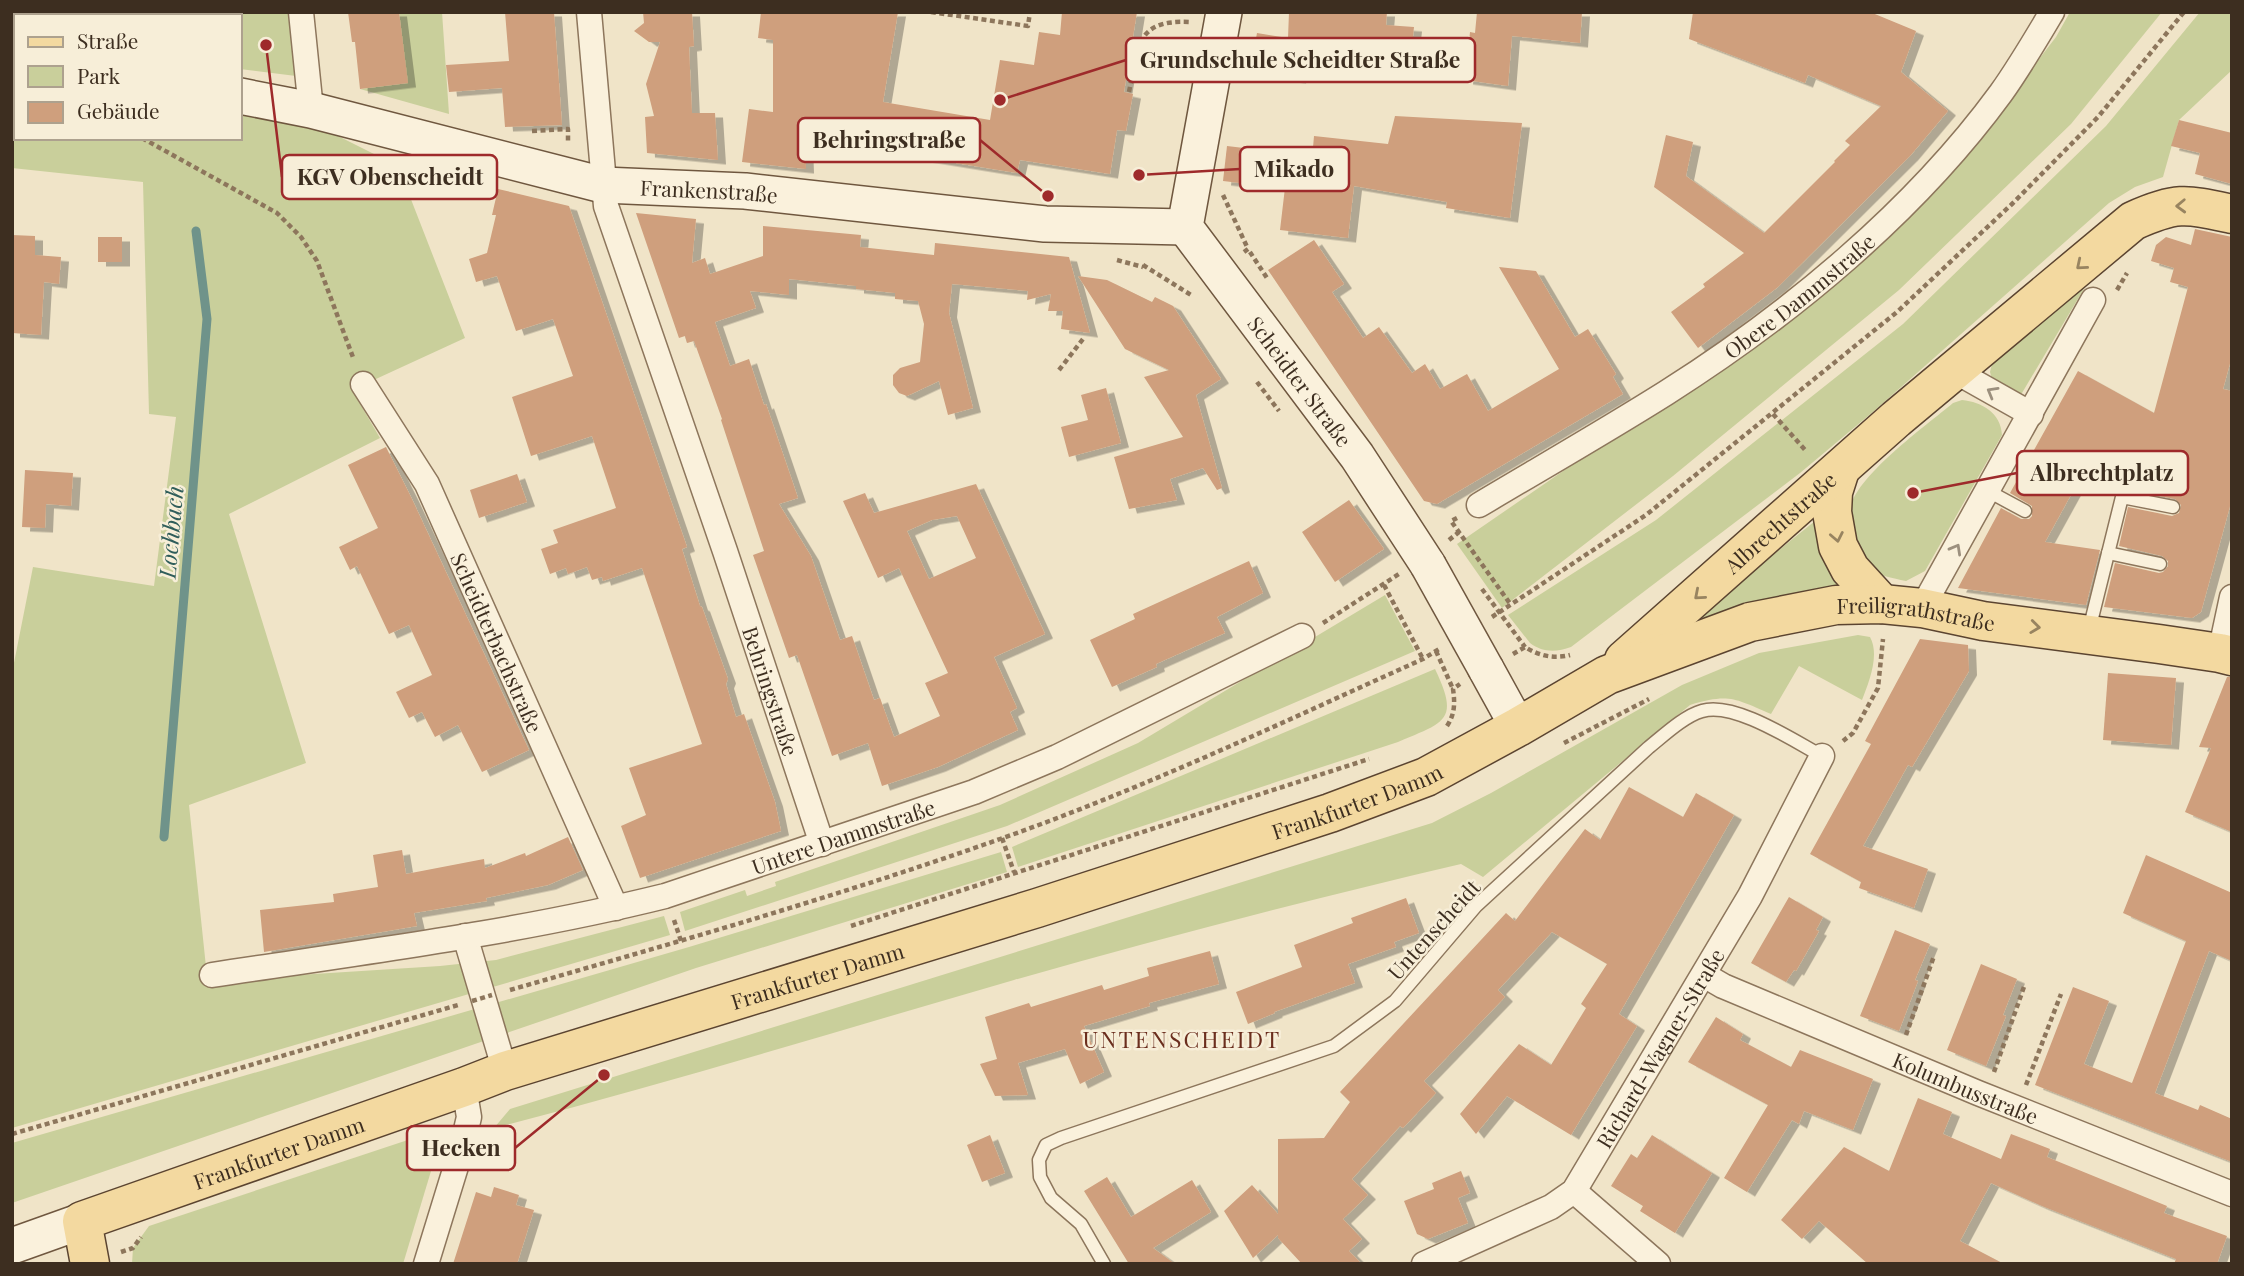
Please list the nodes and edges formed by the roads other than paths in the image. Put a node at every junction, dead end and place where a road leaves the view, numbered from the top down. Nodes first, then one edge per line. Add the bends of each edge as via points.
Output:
1 (301, 12) edge
2 (589, 12) edge
3 (2052, 12) edge
4 (1210, 17) edge
5 (242, 96) edge
6 (311, 110) junction
7 (603, 185) junction
8 (2232, 214) edge
9 (1185, 227) junction
10 (2093, 300) dead end
11 (1953, 370) junction
12 (363, 384) road end
13 (2031, 414) junction
14 (1825, 463) junction
15 (1988, 491) junction
16 (1479, 505) dead end
17 (2173, 507) dead end
18 (2025, 511) dead end
19 (2108, 553) junction
20 (2160, 564) dead end
21 (2232, 597) edge
22 (1922, 608) junction
23 (1883, 616) junction
24 (2088, 634) junction
25 (1302, 636) road end
26 (2226, 654) edge
27 (1607, 675) junction
28 (1518, 727) junction
29 (1822, 756) joint
30 (822, 844) junction
31 (616, 908) junction
32 (465, 936) junction
33 (212, 975) dead end
34 (1704, 975) junction
35 (505, 1070) junction
36 (464, 1087) junction
37 (1574, 1191) junction
38 (2232, 1194) edge
39 (82, 1221) junction
40 (12, 1246) edge
41 (90, 1264) edge
42 (426, 1264) edge
43 (1104, 1264) edge
44 (1424, 1264) edge
45 (1658, 1264) edge

1 - 6 street
2 - 7 street, Behringstraße
3 - 16 street, Obere Dammstraße via 2001,93 1943,163 1867,241 1776,316 1667,392
4 - 9 street
5 - 6 street, Frankenstraße
6 - 7 street, Frankenstraße
7 - 9 street, Frankenstraße via 744,191 1045,224
7 - 30 street, Behringstraße via 606,206
8 -> 11 main road, Albrechtstraße via 2188,205 2162,208 2133,221
9 - 28 street, Scheidter Straße, bridge via 1432,555
10 - 13 street
13 -> 11 street
11 - 14 main road, Albrechtstraße
12 - 31 street, Scheidterbachstraße via 427,484
13 - 15 street
14 -> 23 main road via 1838,546
14 -> 27 main road, Albrechtstraße
15 - 18 lane
22 -> 15 street
17 - 19 lane via 2122,497
19 - 20 lane
19 - 24 lane
21 - 26 street
22 - 23 main road, Freiligrathstraße
22 -> 24 main road, Freiligrathstraße
23 - 27 main road, Freiligrathstraße via 1836,605 1750,622
24 - 26 main road, Freiligrathstraße
25 - 30 street, Untere Dammstraße via 1057,757 974,792
27 - 28 main road, Frankfurter Damm
28 - 35 main road, Frankfurter Damm via 1426,777 1330,813 1037,908
29 - 34 street, Richard-Wagner-Straße
29 - 43 lane, Untenscheidt via 1748,718 1724,710 1703,710 1648,748 1476,905 1395,1001 1334,1046 1046,1145 1039,1160 1040,1177 1051,1198 1081,1224
30 - 31 street, Untere Dammstraße
31 - 32 street, Untere Dammstraße
32 - 33 street, Untere Dammstraße
32 - 35 street
34 - 37 street, Richard-Wagner-Straße
34 - 38 street, Kolumbusstraße via 1986,1096
35 - 36 main road, Frankfurter Damm
36 - 39 main road, Frankfurter Damm
36 - 42 street via 469,1117
37 - 44 street, Richard-Wagner-Straße via 1551,1207
37 - 45 street
39 - 40 street, Frankfurter Damm
39 - 41 main road

